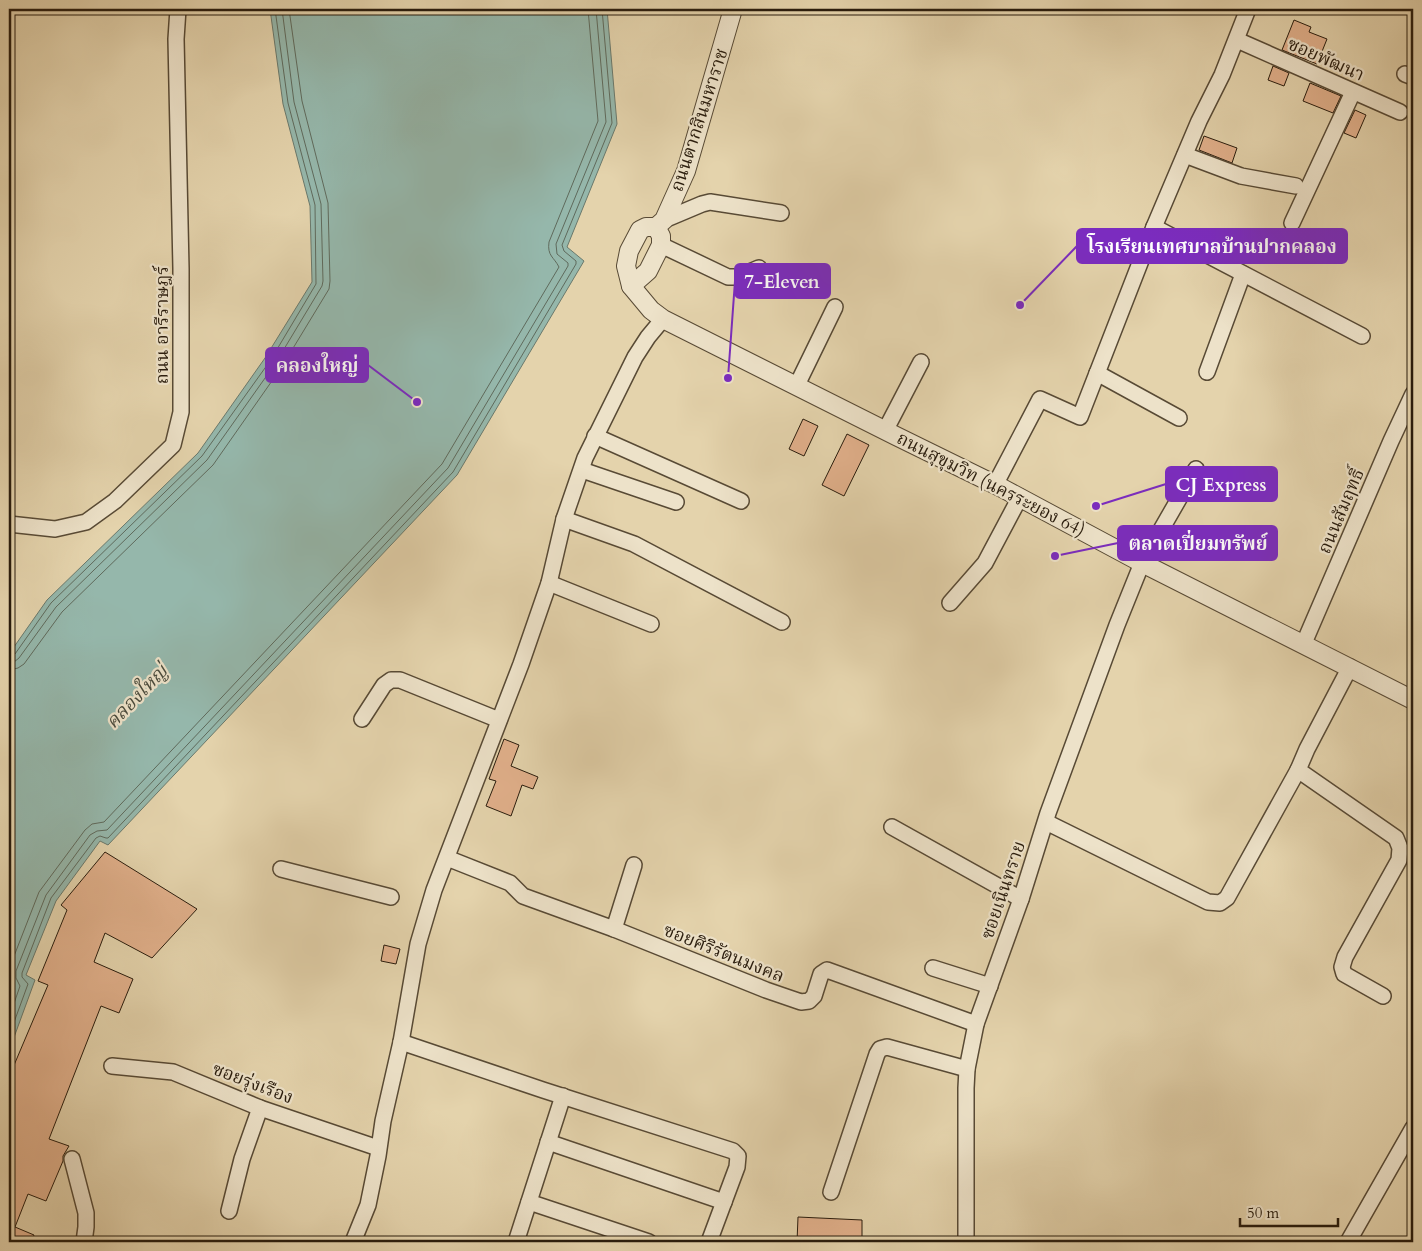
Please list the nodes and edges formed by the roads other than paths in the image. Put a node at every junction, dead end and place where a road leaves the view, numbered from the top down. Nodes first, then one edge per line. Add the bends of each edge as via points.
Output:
1 (178, 9) edge
2 (733, 9) edge
3 (1248, 9) edge
4 (1237, 40) junction
5 (1353, 92) junction
6 (1400, 112) dead end
7 (1185, 155) junction
8 (1296, 186) dead end
9 (780, 213) dead end
10 (660, 223) junction
11 (1292, 223) dead end
12 (1154, 227) junction
13 (661, 245) junction
14 (759, 268) dead end
15 (1243, 274) junction
16 (631, 286) junction
17 (835, 307) dead end
18 (663, 319) junction
19 (1362, 336) dead end
20 (922, 362) dead end
21 (1097, 372) junction
22 (1207, 372) dead end
23 (797, 385) junction
24 (1413, 394) edge
25 (1179, 418) dead end
26 (885, 431) junction
27 (595, 436) junction
28 (1196, 469) dead end
29 (582, 470) junction
30 (995, 485) junction
31 (1020, 497) junction
32 (741, 501) dead end
33 (676, 502) dead end
34 (564, 519) junction
35 (9, 524) edge
36 (1142, 563) junction
37 (548, 583) junction
38 (950, 603) dead end
39 (782, 622) dead end
40 (650, 624) dead end
41 (1304, 643) junction
42 (1350, 667) junction
43 (1413, 700) edge
44 (362, 719) dead end
45 (499, 720) junction
46 (1298, 770) junction
47 (1046, 822) junction
48 (892, 827) dead end
49 (447, 858) junction
50 (634, 865) dead end
51 (281, 869) dead end
52 (391, 896) dead end
53 (1021, 898) junction
54 (614, 929) junction
55 (933, 968) dead end
56 (990, 986) junction
57 (1383, 996) dead end
58 (976, 1024) junction
59 (401, 1042) junction
60 (112, 1066) dead end
61 (967, 1069) junction
62 (563, 1096) junction
63 (260, 1108) junction
64 (1413, 1128) edge
65 (548, 1142) junction
66 (378, 1148) junction
67 (72, 1159) dead end
68 (831, 1192) dead end
69 (529, 1202) junction
70 (724, 1202) junction
71 (229, 1210) dead end
72 (84, 1242) edge
73 (353, 1242) edge
74 (516, 1242) edge
75 (649, 1242) edge
76 (709, 1242) edge
77 (966, 1242) edge
78 (1348, 1242) edge

1 - 35 street, ถนน อารีราษฎร์ via 181,412 173,445 115,501 86,522 55,529
2 - 10 street, ถนนตากสินมหาราช via 686,171
3 - 4 street
4 - 5 street, ซอยพัฒนา
4 - 7 street
5 - 6 street, ซอยพัฒนา
5 - 11 street
7 - 8 street via 1241,176
7 - 12 street
9 - 10 street via 710,202
10 - 13 street
10 - 16 street via 640,230 629,252 626,266
12 - 15 street
12 - 21 street
13 - 14 street via 728,277 738,277
13 - 16 street via 648,271
15 - 19 street
15 - 22 street
16 - 18 street, ถนนสุขุมวิท (นครระยอง 64)
17 - 23 street
18 - 23 street, ถนนสุขุมวิท (นครระยอง 64)
18 - 27 street via 635,357
20 - 26 street
21 - 25 street
21 - 30 street via 1080,417 1040,399
23 - 26 street, ถนนสุขุมวิท (นครระยอง 64)
24 - 41 street, ถนนสัมฤทธิ์
26 - 30 street, ถนนสุขุมวิท (นครระยอง 64)
27 - 29 street
27 - 32 street
28 - 36 street, ซอยเนินทราย
29 - 33 street
29 - 34 street
30 - 31 street, ถนนสุขุมวิท (นครระยอง 64)
31 - 36 street, ถนนสุขุมวิท (นครระยอง 64)
31 - 38 street via 984,563
34 - 37 street
34 - 39 street via 634,544
36 - 41 street, ถนนสุขุมวิท (นครระยอง 64)
36 - 47 street, ซอยเนินทราย
37 - 40 street
37 - 45 street via 522,664
41 - 42 street, ถนนสุขุมวิท (นครระยอง 64)
42 - 43 street, ถนนสุขุมวิท (นครระยอง 64)
42 - 46 street
44 - 45 street via 384,685 391,680 400,680
45 - 49 street
46 - 47 street via 1227,898 1220,903 1208,902
46 - 57 street via 1396,838 1400,848 1399,860 1342,967 1344,974
47 - 53 street, ซอยเนินทราย
48 - 53 street
49 - 54 street, ซอยศิริรัตนมงคล via 510,883 523,896
49 - 59 street via 418,944
50 - 54 street
51 - 52 street
53 - 56 street, ซอยเนินทราย
54 - 58 street, ซอยศิริรัตนมงคล via 801,1002 814,996 821,974 827,970
55 - 56 street
56 - 58 street, ซอยเนินทราย
58 - 61 street, ซอยเนินทราย
59 - 62 street
59 - 66 street
60 - 63 street, ซอยรุ่งเรือง via 173,1072
61 - 68 street via 887,1048 880,1049
61 - 77 street, ซอยเนินทราย
62 - 65 street
62 - 70 street via 733,1150 738,1156 737,1167
63 - 66 street, ซอยรุ่งเรือง
63 - 71 street
64 - 78 street
65 - 69 street
65 - 70 street
66 - 73 street via 368,1205
67 - 72 street via 86,1213
69 - 74 street
69 - 75 street
70 - 76 street

